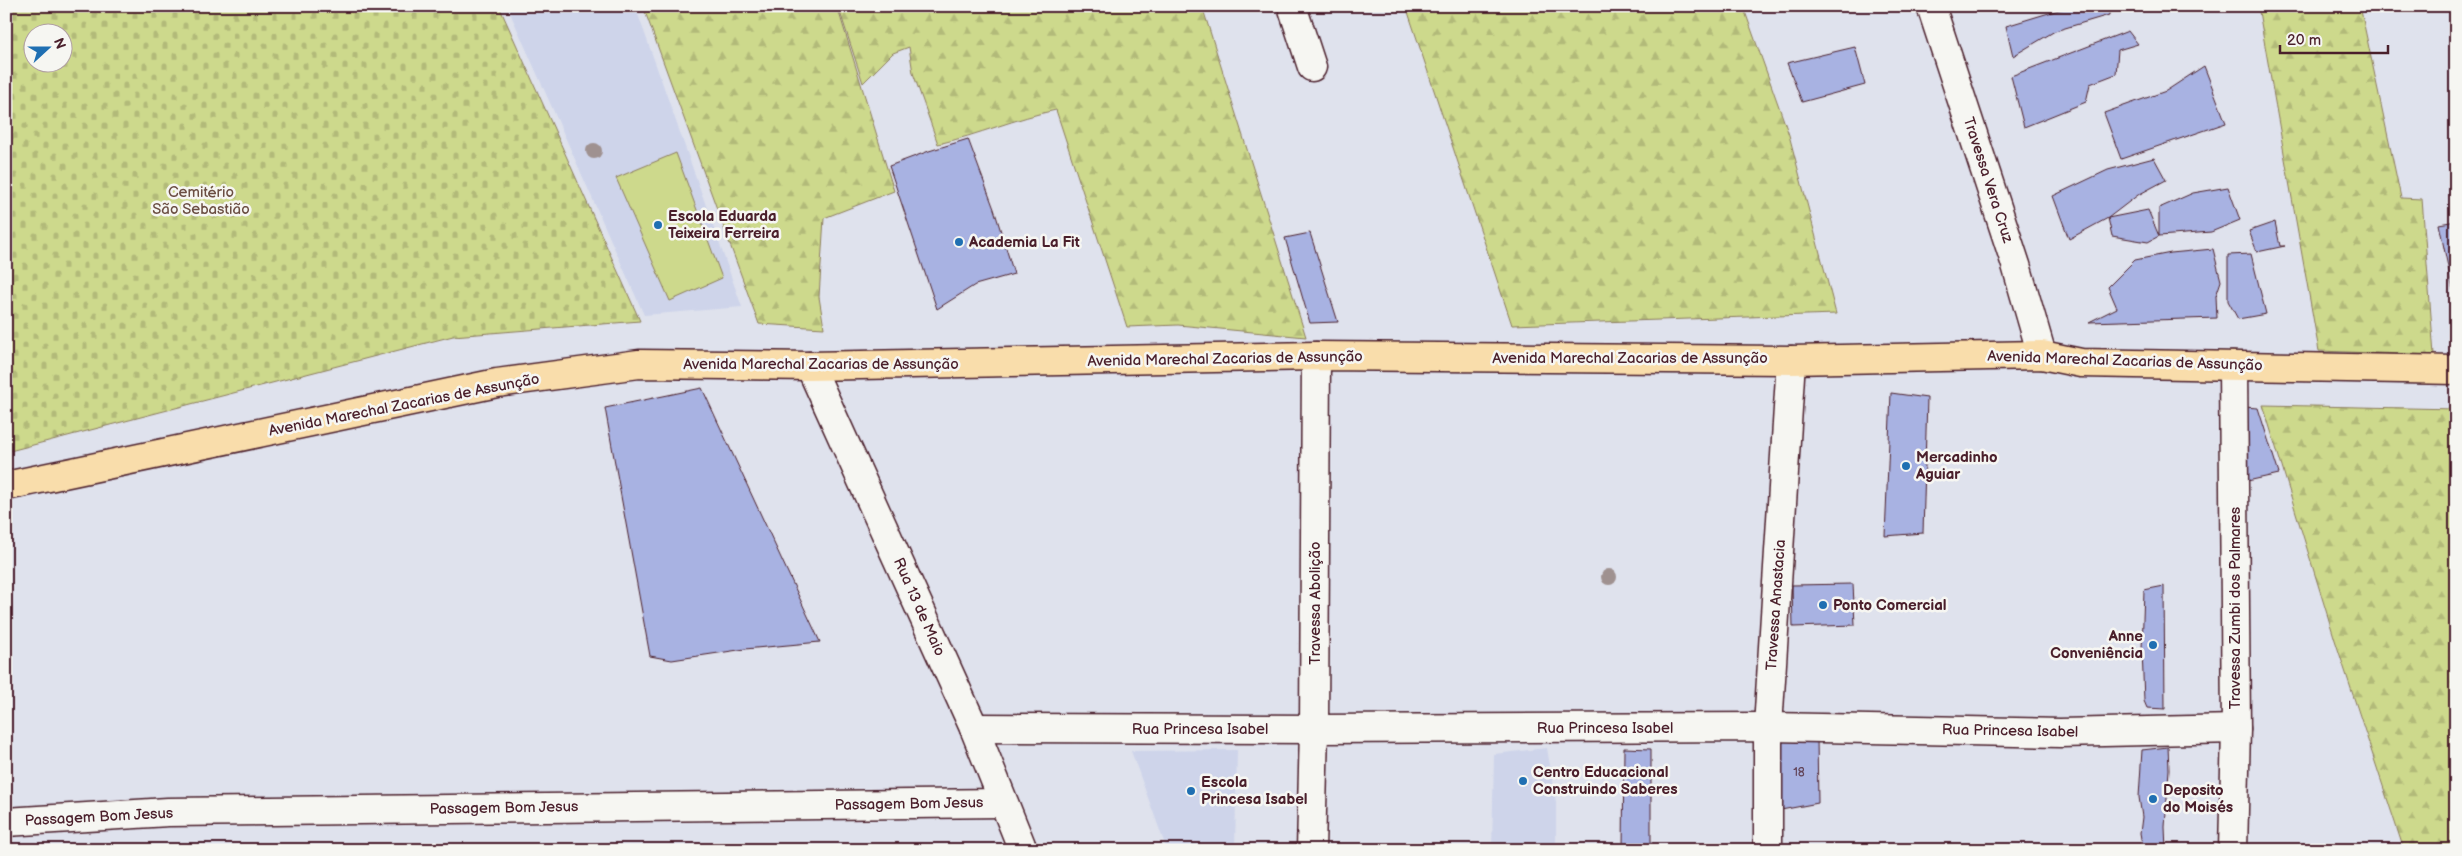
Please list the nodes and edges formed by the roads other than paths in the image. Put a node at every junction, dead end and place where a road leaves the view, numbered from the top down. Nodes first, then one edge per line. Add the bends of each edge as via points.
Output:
1 (1292, 6) edge
2 (1931, 6) edge
3 (1312, 67) dead end
4 (2042, 355) junction
5 (1316, 356) junction
6 (1791, 360) junction
7 (810, 366) junction
8 (2233, 366) junction
9 (2456, 370) edge
10 (6, 486) edge
11 (1768, 727) junction
12 (974, 728) junction
13 (1314, 729) junction
14 (2236, 729) junction
15 (1002, 803) junction
16 (6, 822) edge
17 (1023, 850) edge
18 (1311, 850) edge
19 (1768, 850) edge
20 (2233, 850) edge

1 - 3 street
2 - 4 street, Travessa Vera Cruz via 2016,265
4 - 6 main road, Avenida Marechal Zacarias de Assunção
4 - 8 main road, Avenida Marechal Zacarias de Assunção via 2081,363
5 - 6 main road, Avenida Marechal Zacarias de Assunção
5 - 7 main road, Avenida Marechal Zacarias de Assunção
5 - 13 street, Travessa Abolição
6 - 11 street, Travessa Anastacia
7 - 10 main road, Avenida Marechal Zacarias de Assunção via 639,364 497,383
7 - 12 street, Rua 13 de Maio
8 - 9 main road, Avenida Marechal Zacarias de Assunção
8 - 14 street, Travessa Zumbi dos Palmares
11 - 13 street, Rua Princesa Isabel
11 - 14 street, Rua Princesa Isabel via 2060,733
11 - 19 street, Travessa Anastacia
12 - 13 street, Rua Princesa Isabel
12 - 15 street, Rua 13 de Maio
13 - 18 street, Travessa Abolição
14 - 20 street, Travessa Zumbi dos Palmares
15 - 16 street, Passagem Bom Jesus via 168,812
15 - 17 street, Rua 13 de Maio

